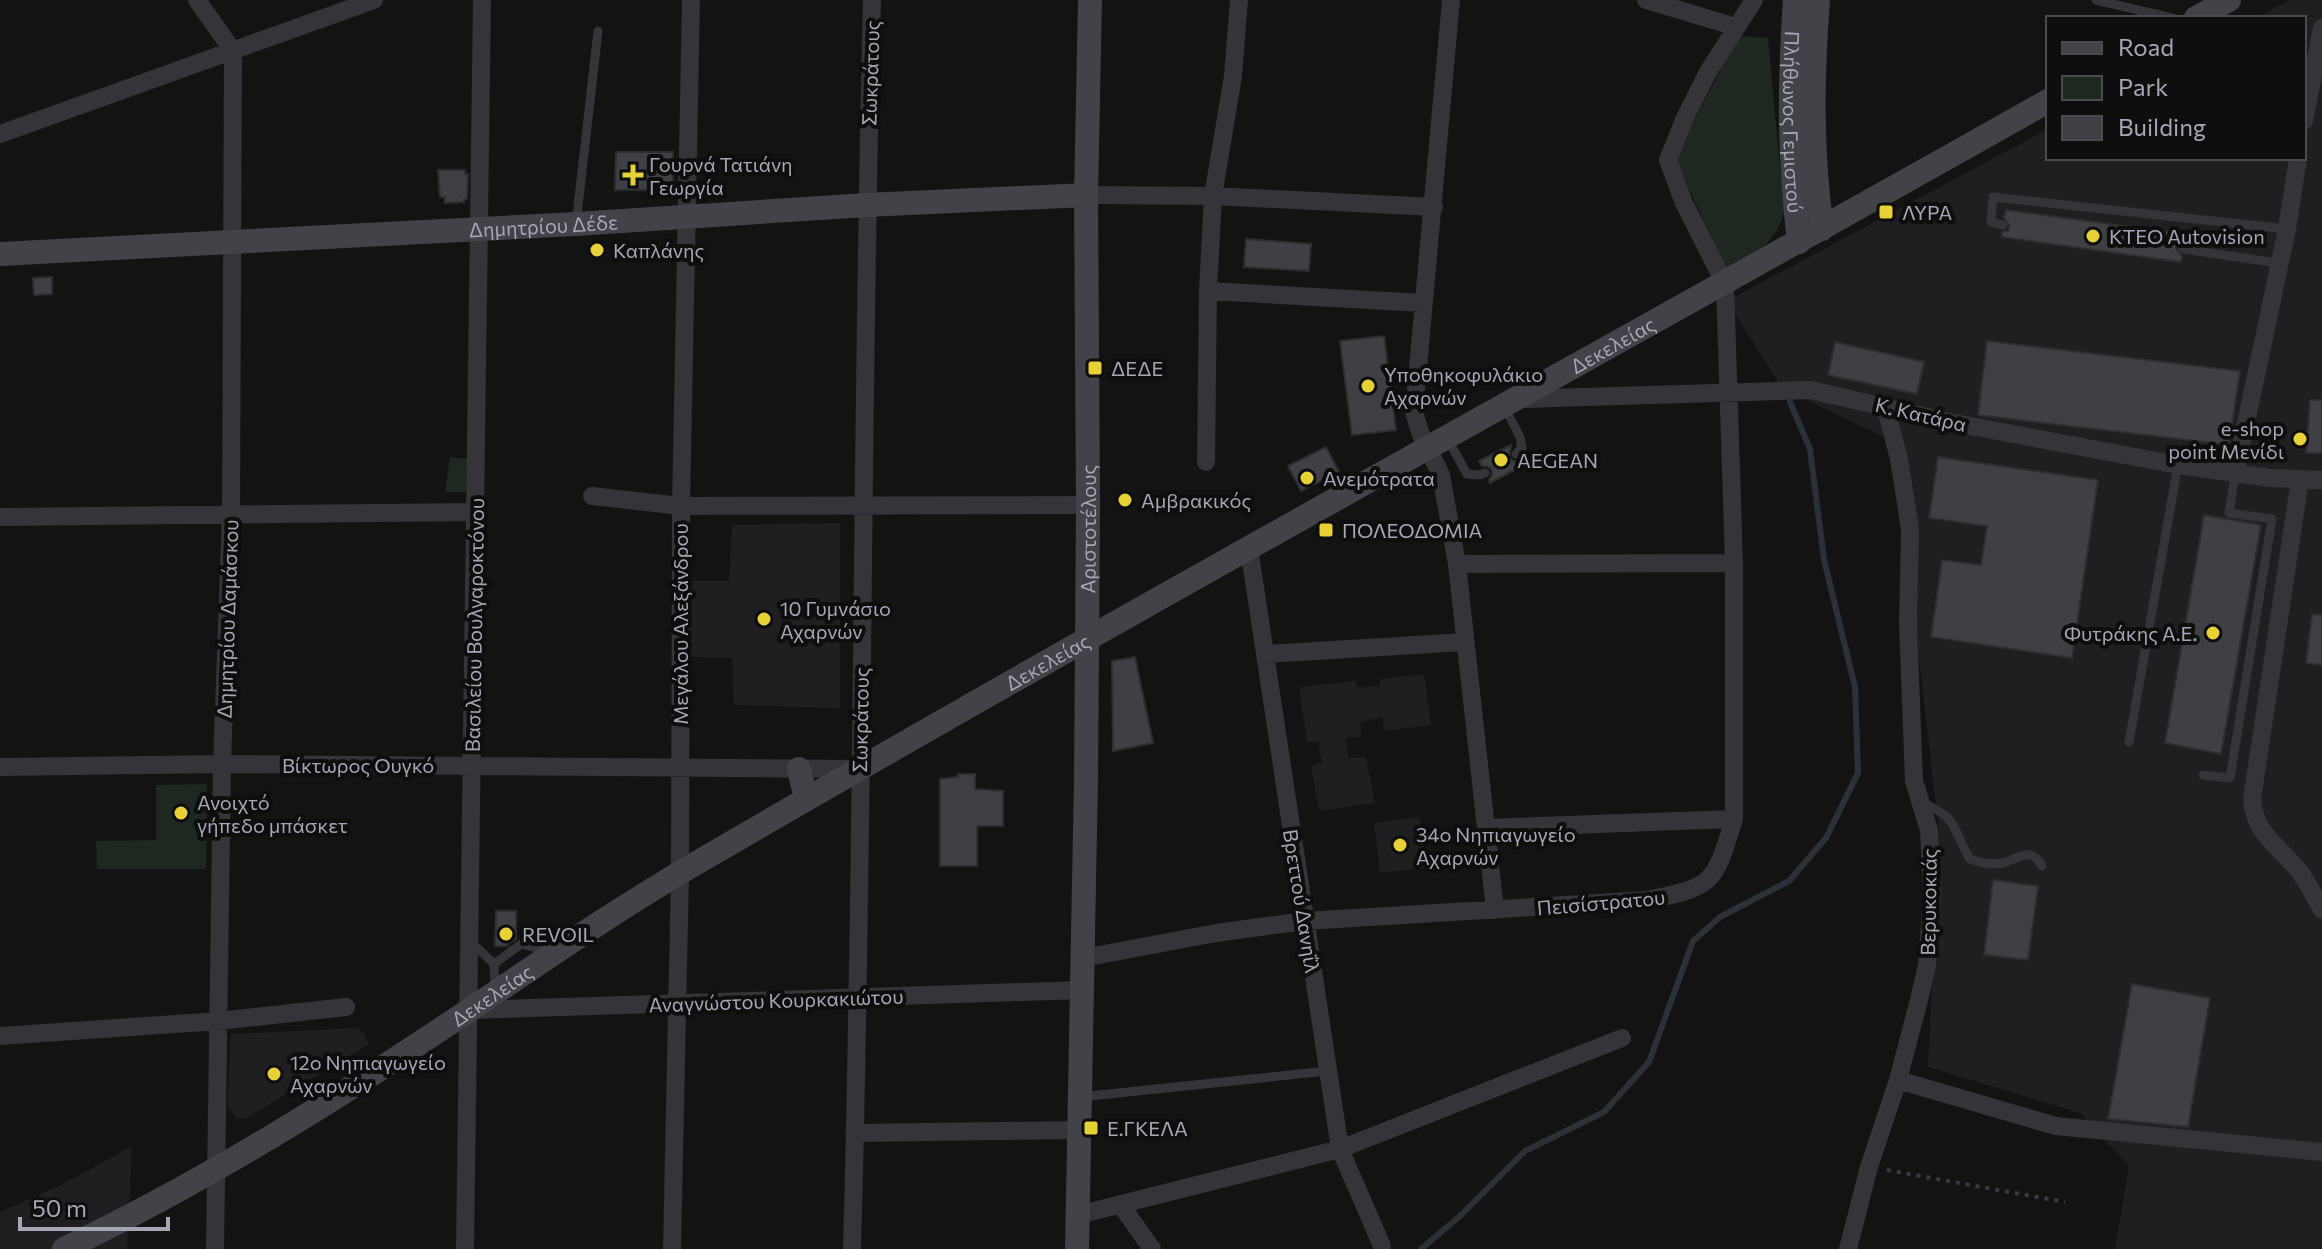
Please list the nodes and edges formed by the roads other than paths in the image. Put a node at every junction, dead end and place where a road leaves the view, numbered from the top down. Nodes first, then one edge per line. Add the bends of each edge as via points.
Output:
1 (197, 0) edge
2 (374, 0) edge
3 (482, 0) edge
4 (691, 0) edge
5 (872, 0) edge
6 (1090, 0) edge
7 (1239, 0) edge
8 (1451, 0) edge
9 (1646, 0) edge
10 (1754, 0) edge
11 (1795, 0) edge
12 (1818, 0) edge
13 (2096, 0) edge
14 (2229, 0) edge
15 (2164, 16) edge
16 (2200, 16) edge
17 (1736, 27) junction
18 (2322, 28) edge
19 (598, 31) dead end
20 (233, 51) junction
21 (2046, 102) edge
22 (2306, 111) edge
23 (0, 134) edge
24 (2298, 160) edge
25 (1086, 195) junction
26 (1213, 196) junction
27 (866, 205) junction
28 (1434, 207) junction
29 (688, 216) junction
30 (576, 224) junction
31 (2003, 225) dead end
32 (478, 228) junction
33 (1822, 229) junction
34 (2287, 229) junction
35 (234, 242) junction
36 (1799, 242) junction
37 (2183, 249) dead end
38 (0, 254) edge
39 (2278, 263) junction
40 (1725, 284) junction
41 (1208, 291) junction
42 (1423, 303) junction
43 (1730, 395) junction
44 (1511, 402) junction
45 (1885, 405) junction
46 (1438, 443) junction
47 (1516, 454) dead end
48 (1206, 462) dead end
49 (2178, 465) junction
50 (1485, 473) dead end
51 (2235, 475) junction
52 (2300, 479) junction
53 (2322, 480) edge
54 (592, 496) dead end
55 (1088, 505) junction
56 (681, 506) junction
57 (864, 507) junction
58 (476, 512) junction
59 (231, 513) junction
60 (0, 517) edge
61 (1249, 548) junction
62 (1734, 563) junction
63 (1457, 564) junction
64 (1087, 638) junction
65 (1464, 642) junction
66 (1266, 654) junction
67 (2129, 742) dead end
68 (222, 764) junction
69 (472, 766) junction
70 (0, 767) edge
71 (679, 767) junction
72 (799, 769) junction
73 (860, 769) junction
74 (2203, 775) dead end
75 (806, 799) junction
76 (1920, 802) junction
77 (1734, 819) junction
78 (1486, 828) junction
79 (2042, 866) dead end
80 (680, 873) junction
81 (1495, 910) junction
82 (2322, 910) edge
83 (1305, 921) junction
84 (470, 941) junction
85 (552, 952) junction
86 (1083, 958) junction
87 (494, 964) junction
88 (1083, 990) junction
89 (495, 992) junction
90 (857, 998) junction
91 (678, 1003) junction
92 (346, 1007) dead end
93 (469, 1010) junction
94 (219, 1021) junction
95 (0, 1036) edge
96 (1622, 1038) dead end
97 (1328, 1071) junction
98 (1898, 1080) junction
99 (1080, 1097) junction
100 (1080, 1130) junction
101 (855, 1133) junction
102 (1340, 1149) junction
103 (2322, 1152) edge
104 (218, 1168) junction
105 (1121, 1205) junction
106 (1078, 1215) junction
107 (1382, 1246) dead end
108 (64, 1249) edge
109 (215, 1249) edge
110 (465, 1249) edge
111 (672, 1249) edge
112 (852, 1249) edge
113 (1077, 1249) edge
114 (1152, 1249) edge
115 (1848, 1249) edge

1 - 20 street
2 - 20 street
3 - 32 street, Βασιλείου Βουλγαροκτόνου
4 - 29 street, Μεγάλου Αλεξάνδρου
5 - 27 street, Σωκράτους
6 - 25 street, Αριστοτέλους
7 - 26 street via 1233,76
8 - 28 street
9 - 17 street
10 - 17 street
11 - 36 street, Πλήθωνος Γεμιστού via 1789,110
12 - 33 street, Πλήθωνος Γεμιστού via 1811,110
13 - 15 lane
14 - 16 street
17 - 40 street via 1708,72 1668,160
18 - 22 street
19 - 30 lane
20 - 23 street
20 - 35 street, Δημητρίου Δαμάσκου
21 - 33 street, Δεκελείας
24 - 34 street
25 - 26 street
25 - 27 street, Δημητρίου Δέδε
25 - 55 street, Αριστοτέλους
26 - 28 street
26 - 41 street
27 - 29 street, Δημητρίου Δέδε
27 - 57 street, Σωκράτους
28 - 42 street
29 - 30 street, Δημητρίου Δέδε
29 - 56 street, Μεγάλου Αλεξάνδρου
30 - 32 street, Δημητρίου Δέδε
31 - 34 lane via 1991,222 1993,197
32 - 35 street, Δημητρίου Δέδε
32 - 58 street, Βασιλείου Βουλγαροκτόνου
33 - 36 street, Δεκελείας
34 - 39 street
35 - 38 street, Δημητρίου Δέδε
35 - 59 street, Δημητρίου Δαμάσκου
36 - 40 street, Δεκελείας
37 - 39 lane
39 - 51 street
40 - 43 street, Πεισίστρατου
40 - 44 street, Δεκελείας
41 - 42 street
41 - 48 street
42 - 46 street via 1414,412 1420,432
43 - 44 street, Κ. Κατάρα
43 - 45 street, Κ. Κατάρα via 1811,390
43 - 62 street, Πεισίστρατου
44 - 46 street, Δεκελείας
44 - 47 lane via 1522,448
45 - 49 street, Κ. Κατάρα
45 - 76 street, Βερυκοκιάς via 1910,529 1908,623 1914,781
46 - 50 lane via 1467,474
46 - 61 street, Δεκελείας
46 - 63 street
49 - 51 street, Κ. Κατάρα
49 - 67 lane
51 - 52 street, Κ. Κατάρα
51 - 74 lane via 2229,513 2272,519 2230,778
52 - 53 street, Κ. Κατάρα
52 - 82 street via 2252,799 2261,832 2301,874
54 - 56 street
55 - 57 street
55 - 64 street, Αριστοτέλους
56 - 57 street
56 - 71 street, Μεγάλου Αλεξάνδρου
57 - 73 street, Σωκράτους
58 - 59 street
58 - 69 street, Βασιλείου Βουλγαροκτόνου
59 - 60 street
59 - 68 street, Δημητρίου Δαμάσκου
61 - 64 street, Δεκελείας
61 - 66 street, Βρεττού Δανηΐλ
62 - 63 street
62 - 77 street, Πεισίστρατου
63 - 65 street
64 - 73 street, Δεκελείας
64 - 86 street, Αριστοτέλους
65 - 66 street
65 - 78 street
66 - 83 street, Βρεττού Δανηΐλ
68 - 69 street, Βίκτωρος Ουγκό
68 - 70 street, Βίκτωρος Ουγκό
68 - 94 street, Δημητρίου Δαμάσκου
69 - 71 street, Βίκτωρος Ουγκό
69 - 84 street, Βασιλείου Βουλγαροκτόνου
71 - 72 street, Βίκτωρος Ουγκό
71 - 80 street, Μεγάλου Αλεξάνδρου
72 - 73 street, Βίκτωρος Ουγκό
72 - 75 street
73 - 75 street, Δεκελείας
73 - 90 street, Σωκράτους
75 - 80 street, Δεκελείας
76 - 79 lane via 1953,822 1970,859 1986,865 2029,853
76 - 98 street, Βερυκοκιάς via 1929,830 1932,896 1927,965
77 - 78 street
77 - 81 street, Πεισίστρατου via 1710,879 1694,891 1647,900
78 - 81 street
80 - 85 street, Δεκελείας
80 - 91 street, Μεγάλου Αλεξάνδρου
81 - 83 street, Πεισίστρατου
83 - 86 street, Πεισίστρατου
83 - 97 street, Βρεττού Δανηΐλ
84 - 87 lane
84 - 93 street, Βασιλείου Βουλγαροκτόνου
85 - 87 lane via 521,944
85 - 89 street, Δεκελείας
86 - 88 street, Αριστοτέλους
87 - 89 lane
88 - 90 street, Αναγνώστου Κουρκακιώτου
88 - 99 street, Αριστοτέλους
89 - 93 street, Δεκελείας
90 - 91 street, Αναγνώστου Κουρκακιώτου
90 - 101 street, Σωκράτους
91 - 93 street, Αναγνώστου Κουρκακιώτου
91 - 111 street, Μεγάλου Αλεξάνδρου
92 - 94 street
93 - 104 street, Δεκελείας
93 - 110 street, Βασιλείου Βουλγαροκτόνου
94 - 95 street
94 - 104 street, Δημητρίου Δαμάσκου
96 - 102 street
97 - 99 lane
97 - 102 street, Βρεττού Δανηΐλ
98 - 103 street via 2056,1126
98 - 115 street, Βερυκοκιάς
99 - 100 street, Αριστοτέλους
100 - 101 street
100 - 106 street, Αριστοτέλους
101 - 112 street, Σωκράτους
102 - 105 street
102 - 107 street, Βρεττού Δανηΐλ
104 - 108 street, Δεκελείας
104 - 109 street, Δημητρίου Δαμάσκου
105 - 106 street
105 - 114 street
106 - 113 street, Αριστοτέλους

